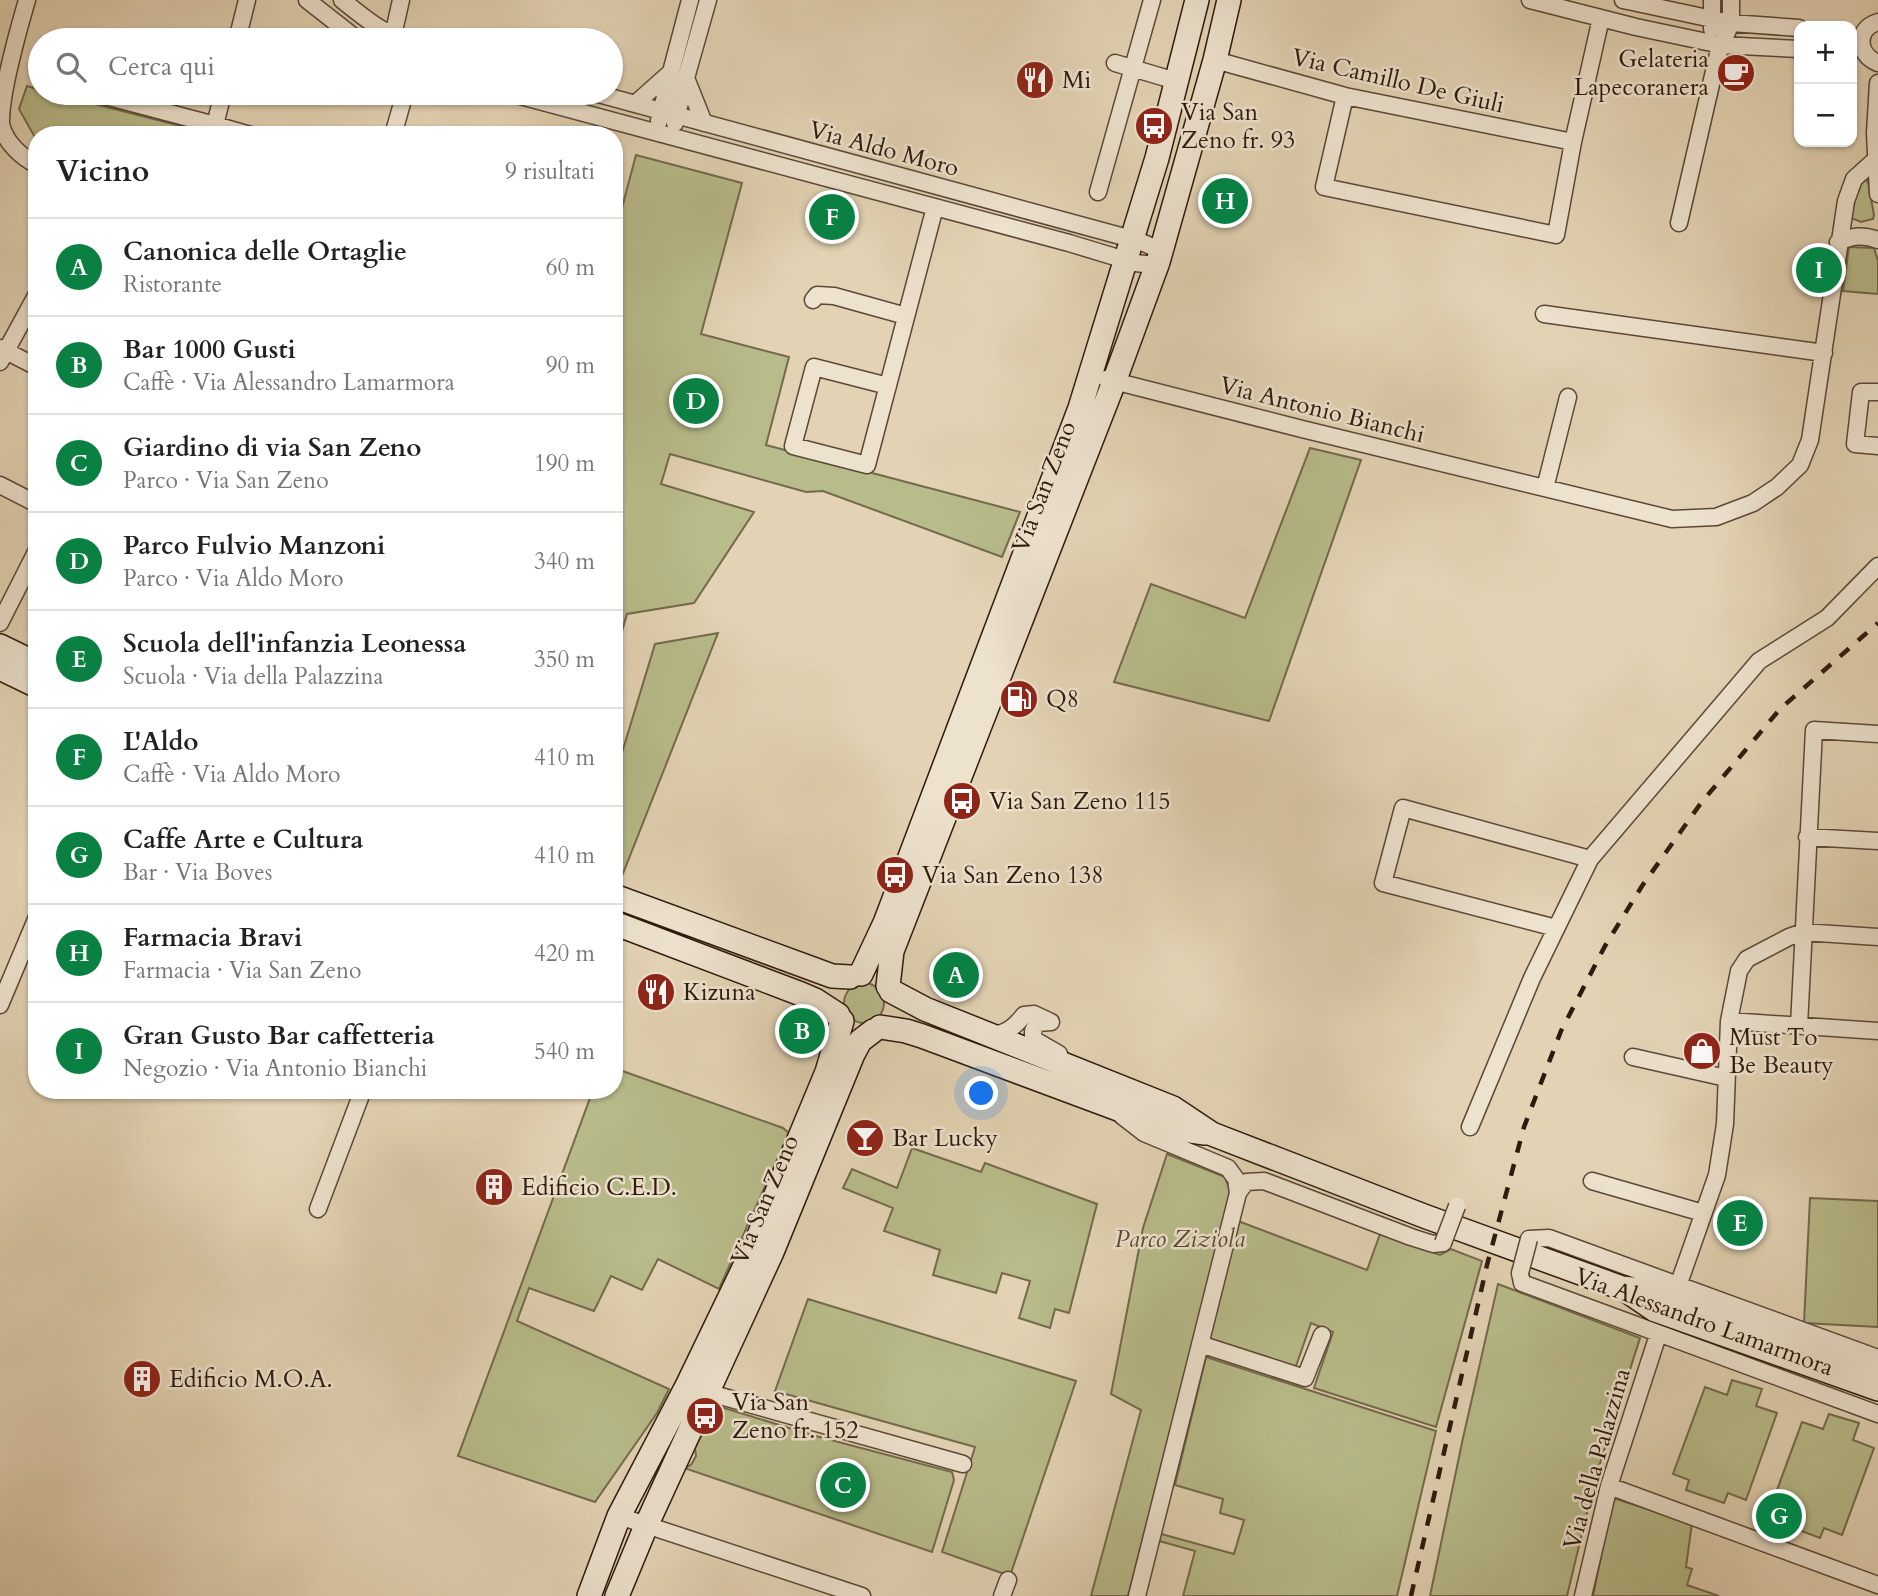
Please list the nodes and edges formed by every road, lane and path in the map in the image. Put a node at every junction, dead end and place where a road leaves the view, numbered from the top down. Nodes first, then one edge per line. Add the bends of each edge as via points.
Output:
1 (27, 0) edge
2 (247, 0) edge
3 (307, 0) edge
4 (342, 0) edge
5 (401, 0) edge
6 (690, 0) edge
7 (708, 0) edge
8 (1152, 0) edge
9 (1197, 0) edge
10 (1229, 0) edge
11 (1530, 0) edge
12 (1623, 0) edge
13 (1712, 0) edge
14 (1731, 0) edge
15 (1601, 18) junction
16 (1712, 20) junction
17 (1731, 23) junction
18 (1866, 26) edge
19 (240, 28) edge
20 (343, 28) edge
21 (380, 28) edge
22 (398, 28) edge
23 (1794, 28) edge
24 (1721, 45) junction
25 (1794, 49) edge
26 (1857, 51) edge
27 (1214, 60) junction
28 (1115, 63) dead end
29 (1878, 63) edge
30 (1133, 68) junction
31 (679, 75) junction
32 (1176, 81) junction
33 (1878, 83) edge
34 (1345, 96) junction
35 (623, 101) edge
36 (635, 104) junction
37 (139, 105) edge
38 (220, 105) edge
39 (402, 105) edge
40 (555, 105) edge
41 (664, 121) junction
42 (704, 123) junction
43 (215, 125) junction
44 (218, 126) edge
45 (396, 126) edge
46 (1162, 138) junction
47 (1573, 142) junction
48 (28, 159) edge
49 (1875, 160) junction
50 (1877, 187) edge
51 (1098, 192) dead end
52 (935, 207) junction
53 (1679, 223) dead end
54 (1878, 240) edge
55 (1838, 242) junction
56 (1160, 248) junction
57 (1130, 250) junction
58 (813, 300) dead end
59 (28, 309) edge
60 (1544, 314) dead end
61 (906, 316) junction
62 (1824, 353) junction
63 (2, 354) edge
64 (28, 364) edge
65 (1090, 374) junction
66 (1114, 382) junction
67 (888, 386) junction
68 (1878, 392) edge
69 (1568, 397) dead end
70 (1878, 446) edge
71 (0, 485) edge
72 (1545, 488) junction
73 (28, 499) edge
74 (1878, 566) edge
75 (28, 568) edge
76 (0, 623) edge
77 (0, 646) edge
78 (28, 660) edge
79 (0, 668) edge
80 (28, 682) edge
81 (1878, 734) edge
82 (1807, 837) junction
83 (1878, 841) edge
84 (1590, 859) junction
85 (623, 899) edge
86 (623, 926) edge
87 (1556, 928) junction
88 (1803, 932) junction
89 (1878, 937) edge
90 (28, 938) edge
91 (856, 976) junction
92 (890, 988) junction
93 (0, 1005) edge
94 (840, 1018) junction
95 (1729, 1021) junction
96 (1799, 1026) junction
97 (876, 1029) junction
98 (1878, 1031) edge
99 (990, 1036) junction
100 (1633, 1057) dead end
101 (1072, 1066) junction
102 (1726, 1078) junction
103 (360, 1099) edge
104 (1112, 1108) junction
105 (1470, 1127) dead end
106 (1212, 1134) junction
107 (1592, 1181) dead end
108 (1238, 1192) junction
109 (1457, 1206) dead end
110 (318, 1209) dead end
111 (1703, 1213) junction
112 (1678, 1286) junction
113 (1622, 1288) junction
114 (1322, 1335) dead end
115 (1658, 1335) junction
116 (1200, 1344) junction
117 (1878, 1358) edge
118 (1878, 1372) edge
119 (697, 1389) junction
120 (1878, 1389) edge
121 (1878, 1414) edge
122 (963, 1464) dead end
123 (1609, 1486) junction
124 (619, 1516) junction
125 (646, 1526) junction
126 (1878, 1585) edge
127 (589, 1596) edge
128 (617, 1596) edge
129 (862, 1596) edge
130 (1138, 1596) edge
131 (1583, 1596) edge

1 - 48 street via 0,104 1,125 14,149
2 - 19 street
3 - 20 street
4 - 21 street
5 - 22 street
6 - 31 street
7 - 31 street
8 - 30 street
9 - 32 street, Via San Zeno
10 - 27 street, Via San Zeno
11 - 15 street
12 - 16 street
13 - 16 street
14 - 17 street
15 - 24 street
15 - 47 street
16 - 17 street
16 - 24 street via 1713,37
17 - 23 street
17 - 24 street
18 - 26 street
24 - 25 street
24 - 53 street
26 - 29 street
27 - 34 street, Via Camillo De Giuli
27 - 56 street, Via San Zeno
28 - 30 street
30 - 32 street
30 - 51 street
31 - 36 street
31 - 41 street
31 - 42 street
32 - 46 street, Via San Zeno
33 - 49 street
34 - 47 street, Via Camillo De Giuli
34 - 47 street via 1324,187 1556,235
35 - 36 street, Via Aldo Moro
36 - 41 street, Via Aldo Moro
37 - 43 street
38 - 43 street
39 - 45 street
40 - 41 street, Via Aldo Moro via 585,113
41 - 42 street, Via Aldo Moro
41 - 52 street, Via Aldo Moro
42 - 57 street, Via Aldo Moro
43 - 44 street
46 - 56 street via 1170,158 1157,212
46 - 57 street, Via San Zeno
49 - 50 street
49 - 55 street, Via Antonio Bianchi via 1854,179
52 - 57 street, Via Aldo Moro
52 - 61 street, Via Aldo Moro
54 - 55 street via 1863,235
55 - 62 street, Via Antonio Bianchi
56 - 57 street, Via Aldo Moro
56 - 57 street, Via Aldo Moro via 1147,266
56 - 66 street, Via San Zeno
57 - 65 street, Via San Zeno
58 - 61 street via 817,295 834,296
59 - 63 street
60 - 62 street
61 - 67 street, Via Aldo Moro
62 - 72 street, Via Antonio Bianchi via 1810,440 1800,465 1754,503 1716,517 1672,519
63 - 64 street
65 - 66 street, Via Antonio Bianchi
65 - 91 street, Via San Zeno via 885,923
66 - 72 street, Via Antonio Bianchi
66 - 92 street, Via San Zeno via 892,951
67 - 67 street, Via Aldo Moro via 867,465 793,446 814,367
68 - 70 street via 1861,392 1855,444
69 - 72 street
71 - 73 street
74 - 84 street via 1827,618 1759,661
75 - 76 street
77 - 78 street
79 - 80 street
81 - 82 street via 1814,730
82 - 83 street
82 - 88 street
84 - 87 street
84 - 87 street via 1403,808 1383,883
85 - 91 street via 832,976
86 - 94 street via 801,994
87 - 105 street
88 - 89 street
88 - 95 street via 1747,959 1739,971
88 - 96 street
90 - 93 street
91 - 92 street via 876,976
91 - 94 street via 844,982 836,997
92 - 97 street via 890,1017
92 - 99 street, Via Alessandro Lamarmora via 925,1009
94 - 97 street via 853,1029
94 - 119 street, Via San Zeno via 827,1072
95 - 96 street
95 - 102 street
96 - 98 street
97 - 104 street, Via Alessandro Lamarmora via 922,1036
97 - 119 street, Via San Zeno via 860,1041 853,1054 772,1252
99 - 101 street, Via Alessandro Lamarmora
99 - 101 street, Via Alessandro Lamarmora via 1003,1034 1024,1015 1034,1014 1051,1021 1037,1024 1033,1039
100 - 102 street
101 - 106 street, Via Alessandro Lamarmora via 1173,1108
102 - 111 street via 1717,1175
103 - 110 street
104 - 106 street, Via Alessandro Lamarmora via 1169,1128
104 - 108 street, Via Alessandro Lamarmora via 1144,1133 1228,1168
106 - 113 street, Via Alessandro Lamarmora
107 - 111 street
108 - 109 street, bridge via 1246,1182 1264,1181 1433,1244 1443,1243
108 - 116 street
111 - 112 street
112 - 115 street, Via Alessandro Lamarmora, bridge via 1549,1238 1529,1238 1520,1273 1522,1283
112 - 117 street, Via Alessandro Lamarmora
113 - 118 street, Via Alessandro Lamarmora via 1659,1292
113 - 120 street, Via Alessandro Lamarmora via 1655,1310
114 - 116 street via 1305,1378
115 - 121 street, Via Alessandro Lamarmora
115 - 123 street, Via della Palazzina
116 - 130 street
119 - 122 street
119 - 124 street, Via San Zeno
119 - 125 street, Via San Zeno
123 - 126 street
123 - 131 street, Via della Palazzina
124 - 125 street
124 - 127 street, Via San Zeno
125 - 128 street, Via San Zeno
125 - 129 street

